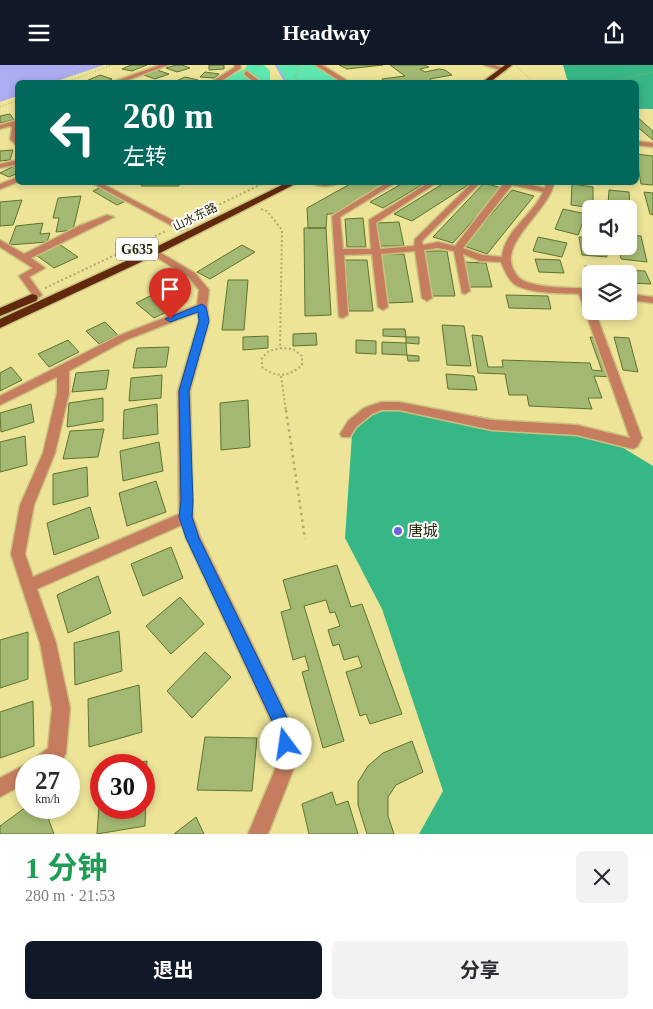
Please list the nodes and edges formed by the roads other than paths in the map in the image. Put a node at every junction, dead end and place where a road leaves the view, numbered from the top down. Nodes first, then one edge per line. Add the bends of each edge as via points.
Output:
1 (165, 65) edge
2 (237, 65) edge
3 (318, 65) edge
4 (487, 65) edge
5 (509, 66) edge
6 (246, 73) dead end
7 (122, 80) edge
8 (217, 80) edge
9 (255, 80) edge
10 (343, 80) edge
11 (488, 80) edge
12 (15, 123) edge
13 (0, 127) edge
14 (15, 129) edge
15 (15, 141) edge
16 (639, 143) edge
17 (653, 145) edge
18 (15, 163) edge
19 (0, 166) edge
20 (15, 180) edge
21 (100, 185) edge
22 (268, 185) edge
23 (288, 185) edge
24 (388, 185) edge
25 (429, 185) edge
26 (474, 185) edge
27 (506, 185) edge
28 (532, 185) edge
29 (0, 187) edge
30 (549, 187) edge
31 (110, 217) dead end
32 (180, 226) junction
33 (0, 243) edge
34 (419, 247) junction
35 (458, 249) junction
36 (375, 251) junction
37 (154, 252) junction
38 (339, 252) junction
39 (24, 258) junction
40 (505, 260) junction
41 (465, 291) dead end
42 (582, 291) edge
43 (36, 294) junction
44 (427, 297) dead end
45 (637, 298) edge
46 (653, 300) edge
47 (202, 307) junction
48 (383, 307) dead end
49 (0, 312) edge
50 (343, 315) dead end
51 (596, 320) edge
52 (0, 324) edge
53 (63, 369) junction
54 (0, 401) edge
55 (346, 435) dead end
56 (186, 517) junction
57 (29, 586) junction
58 (56, 754) edge
59 (15, 779) edge
60 (0, 788) edge
61 (258, 834) edge

1 - 7 street
2 - 8 street via 238,68
3 - 10 street
4 - 5 street
5 - 11 highway
6 - 9 street
12 - 13 street
14 - 15 street
16 - 17 street
18 - 19 street
20 - 29 street
21 - 32 street
22 - 32 highway, 山水东路 / G635
23 - 37 highway, 山水东路 / G635
24 - 38 street via 336,216
25 - 36 street via 372,222
26 - 34 street via 418,241
27 - 35 street
28 - 30 street
30 - 40 street via 540,206 512,240
31 - 39 street
32 - 43 highway, 山水东路 / G635
33 - 39 street
34 - 35 street via 438,245
34 - 36 street
34 - 44 street
35 - 40 street via 480,258
35 - 41 street
36 - 38 street
36 - 48 street
37 - 47 street via 192,275 204,289
37 - 52 highway, 山水东路 / G635
38 - 50 street
39 - 43 street via 40,268 24,276
40 - 42 street via 507,269 517,282
43 - 49 highway, 山水东路 / G635
45 - 46 street
47 - 53 street via 122,338
47 - 56 street via 204,321 184,391
51 - 55 street via 636,438 633,444 577,430 492,425 399,406 381,406 368,411 352,424
53 - 54 street
53 - 57 street via 63,393 49,453 27,505 18,553
56 - 57 street
56 - 61 street via 284,728 288,760
57 - 58 street via 48,643 61,708
59 - 60 street

